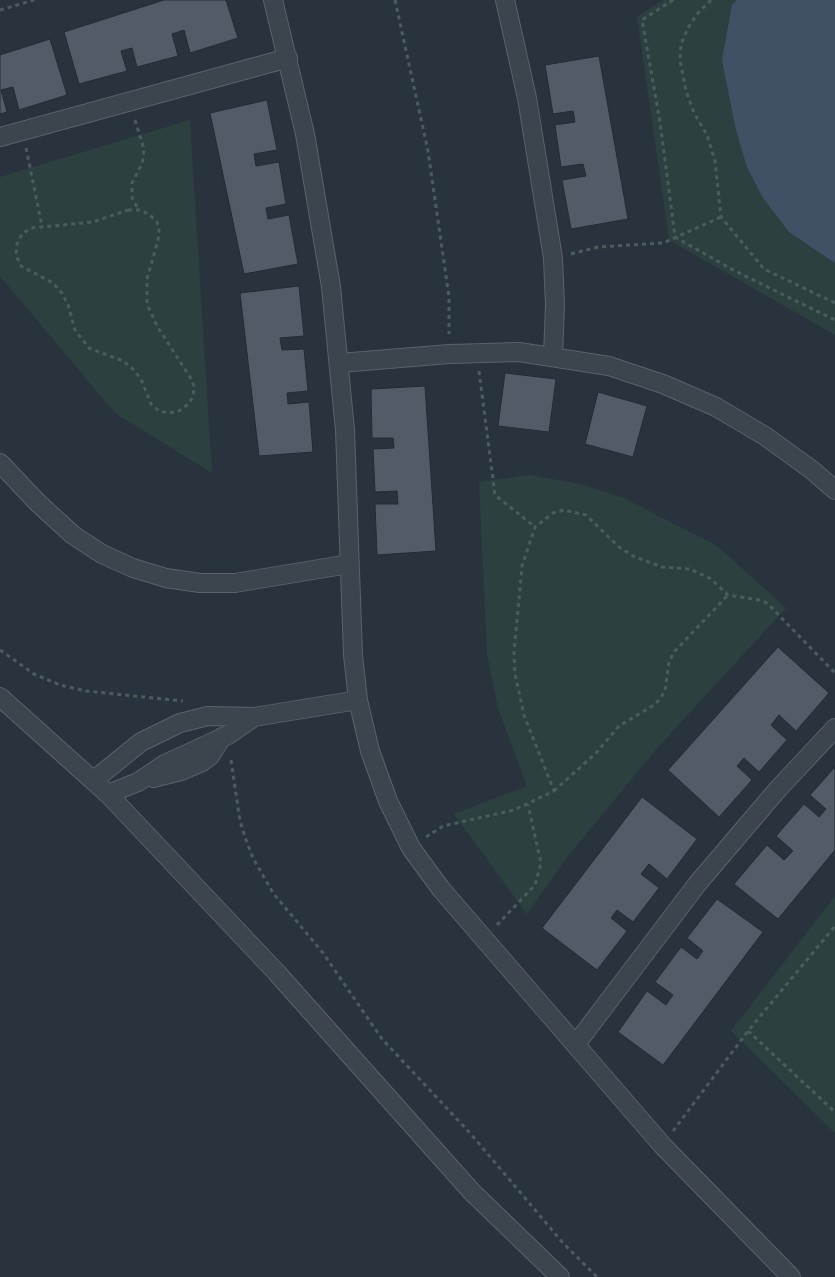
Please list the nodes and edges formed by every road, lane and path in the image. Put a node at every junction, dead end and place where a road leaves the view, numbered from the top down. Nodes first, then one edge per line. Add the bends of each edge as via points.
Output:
1 (34, 0) edge
2 (273, 0) edge
3 (395, 0) edge
4 (505, 0) edge
5 (673, 0) edge
6 (711, 0) edge
7 (0, 10) edge
8 (288, 58) junction
9 (129, 101) junction
10 (22, 130) junction
11 (0, 137) edge
12 (139, 210) junction
13 (721, 217) junction
14 (42, 226) junction
15 (675, 237) junction
16 (553, 258) junction
17 (835, 303) edge
18 (835, 320) edge
19 (477, 353) junction
20 (449, 354) junction
21 (553, 356) junction
22 (340, 363) junction
23 (0, 463) edge
24 (835, 490) edge
25 (535, 527) junction
26 (349, 564) junction
27 (728, 595) junction
28 (0, 650) edge
29 (835, 672) edge
30 (0, 697) edge
31 (358, 700) junction
32 (192, 702) dead end
33 (208, 716) junction
34 (254, 717) junction
35 (835, 728) edge
36 (225, 736) junction
37 (94, 780) junction
38 (554, 791) junction
39 (108, 794) junction
40 (528, 805) junction
41 (412, 848) junction
42 (835, 926) edge
43 (484, 938) junction
44 (748, 1030) junction
45 (576, 1044) junction
46 (835, 1112) edge
47 (663, 1146) junction
48 (560, 1277) edge
49 (598, 1277) edge
50 (791, 1277) edge

1 - 7 path
2 - 8 street
3 - 20 path via 428,151 449,297
4 - 16 street via 527,98
5 - 15 path via 642,20
6 - 13 path via 688,28 681,44 680,60 686,91 715,161
8 - 9 street
8 - 22 street via 320,210
9 - 10 street
9 - 12 path via 144,149 142,164 131,190
10 - 11 street
10 - 14 path
12 - 14 path via 128,210 80,224
12 - 14 path via 149,214 157,222 159,230 147,279 147,304 194,386 193,396 187,405 169,413 151,404 141,379 133,369 89,348 75,330 68,305 53,283 21,266 16,255 22,234
13 - 15 path
13 - 17 path via 764,269
15 - 16 path via 663,243 598,247
15 - 18 path via 735,271
16 - 21 street
19 - 20 street
19 - 21 street via 519,352
19 - 25 path via 494,496
20 - 22 street
21 - 24 street via 609,366 664,384 716,407 765,436
22 - 26 street via 349,497
23 - 26 street via 73,535 102,554 166,578 200,583 235,583
25 - 27 path via 553,513 576,511 595,521 632,556 662,567 701,573
25 - 38 path via 522,566 515,632 515,674 524,715
26 - 31 street via 352,655
27 - 29 path via 759,600 774,609
27 - 38 path via 674,652 660,699 619,726 596,753
28 - 32 path via 34,674 60,685 86,691
30 - 37 street
31 - 34 street
31 - 41 street via 370,751 385,792
33 - 34 street
33 - 36 street via 217,722
33 - 37 street via 180,723 141,742
34 - 36 street
35 - 45 street via 698,883
36 - 39 street via 165,764 138,782
36 - 49 path via 243,830 253,858 273,893 323,953 382,1039 470,1133 562,1243
37 - 39 street
38 - 40 path
39 - 48 street via 277,973 472,1192
40 - 41 path via 443,826
40 - 43 path via 541,863 535,885
41 - 43 street via 441,889
42 - 44 path
43 - 45 street
44 - 46 path
44 - 47 path
45 - 47 street
47 - 50 street

